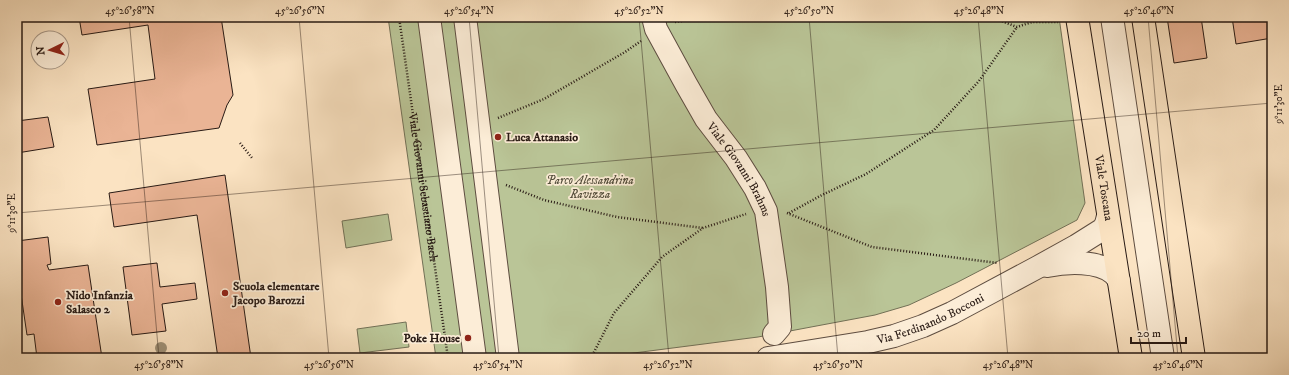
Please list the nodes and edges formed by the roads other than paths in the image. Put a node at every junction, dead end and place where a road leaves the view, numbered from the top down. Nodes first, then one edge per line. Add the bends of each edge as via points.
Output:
1 (429, 17) edge
2 (465, 17) edge
3 (1112, 17) edge
4 (1143, 17) edge
5 (1069, 19) edge
6 (655, 23) edge
7 (485, 176) junction
8 (451, 181) junction
9 (1108, 216) junction
10 (1038, 267) junction
11 (1119, 281) junction
12 (774, 334) dead end
13 (475, 358) edge
14 (508, 358) edge
15 (768, 358) edge
16 (1130, 358) edge
17 (1163, 358) edge
18 (1194, 358) edge

1 - 8 street
2 - 7 street
3 - 17 street
4 - 18 main road
5 - 9 main road, Viale Toscana
6 - 12 street, Viale Giovanni Brahms via 668,52 703,113 736,158 766,211 780,327
7 - 8 street
7 - 14 street
8 - 13 street
9 - 10 street, Via Ferdinando Bocconi via 1106,224 1097,233
9 - 11 main road, Viale Toscana
10 - 11 street, Via Ferdinando Bocconi via 1059,263 1084,263 1106,269
10 - 15 street, Via Ferdinando Bocconi via 952,313 894,336
11 - 16 main road, Viale Toscana

